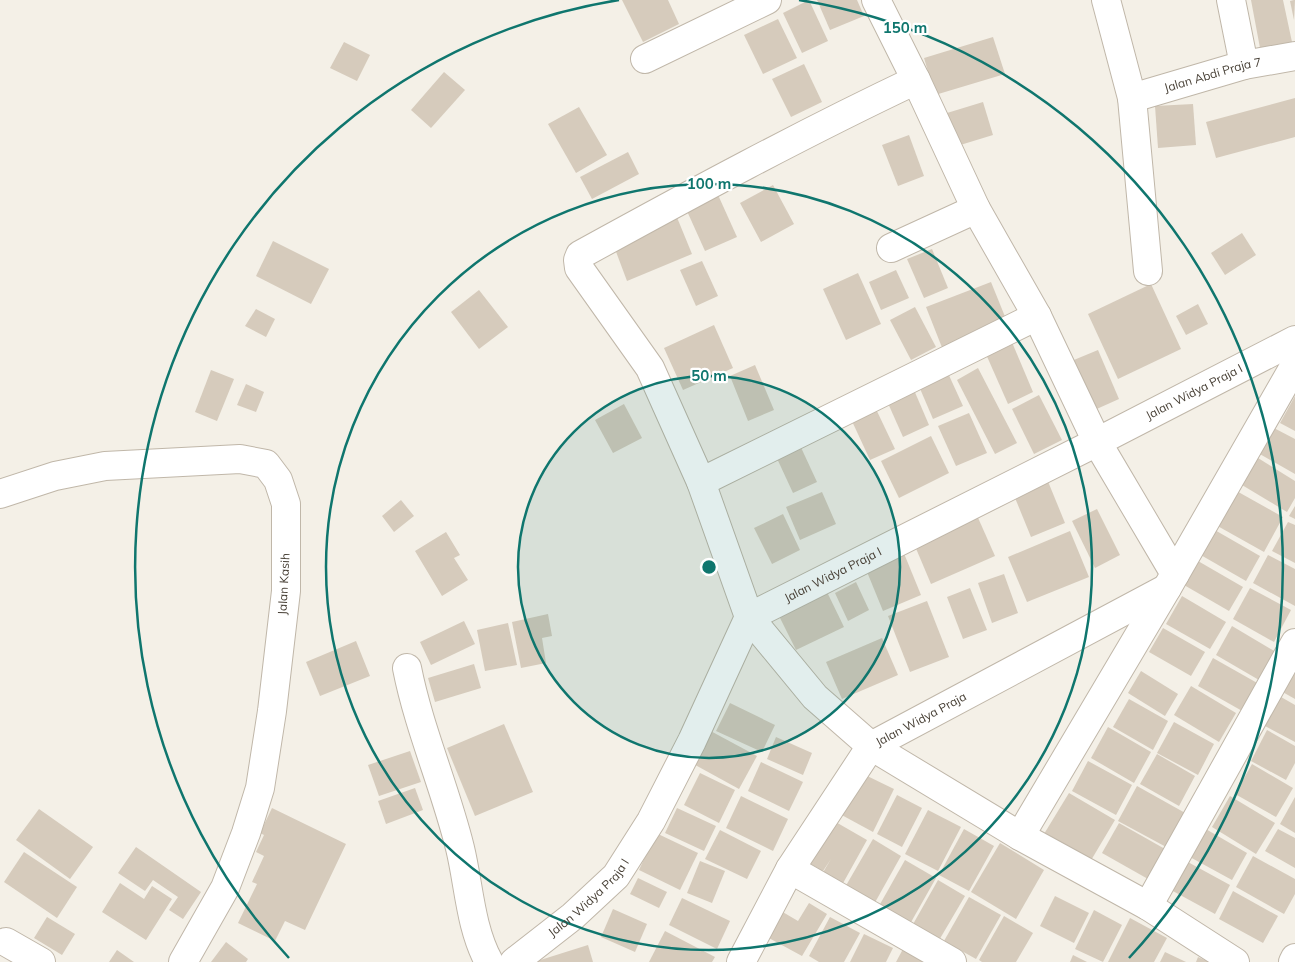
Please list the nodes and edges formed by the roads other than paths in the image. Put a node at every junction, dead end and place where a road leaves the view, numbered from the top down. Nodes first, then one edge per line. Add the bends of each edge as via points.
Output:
1 (767, 0) edge
2 (876, 0) edge
3 (1106, 0) edge
4 (1230, 0) edge
5 (1295, 56) edge
6 (645, 59) dead end
7 (1244, 65) junction
8 (916, 80) junction
9 (1132, 98) junction
10 (976, 209) junction
11 (891, 248) dead end
12 (1148, 271) dead end
13 (1037, 316) junction
14 (1295, 340) edge
15 (1294, 372) edge
16 (1097, 442) junction
17 (701, 482) junction
18 (0, 494) edge
19 (1171, 581) junction
20 (749, 616) junction
21 (1295, 643) edge
22 (408, 668) dead end
23 (871, 746) junction
24 (1020, 836) junction
25 (790, 869) junction
26 (1148, 906) junction
27 (6, 942) dead end
28 (1295, 958) edge
29 (40, 962) edge
30 (183, 962) edge
31 (489, 962) edge
32 (514, 962) edge
33 (741, 962) edge
34 (952, 962) edge
35 (1235, 962) edge
36 (1293, 962) edge

1 - 6 street
2 - 8 street
3 - 9 street
4 - 7 street
5 - 7 street, Jalan Abdi Praja 7
7 - 9 street, Jalan Abdi Praja 7
8 - 10 street
8 - 17 street via 784,145 580,255 579,268 650,368
9 - 12 street
10 - 11 street
10 - 13 street
13 - 16 street
13 - 17 street
14 - 16 street, Jalan Widya Praja I
15 - 19 street
16 - 19 street
16 - 20 street, Jalan Widya Praja I
17 - 20 street
18 - 30 street, Jalan Kasih via 55,476 105,466 240,459 266,464 278,480 286,504 286,591 260,788 225,888
19 - 23 street, Jalan Widya Praja
19 - 24 street
20 - 23 street via 815,696
20 - 32 street, Jalan Widya Praja I via 651,822 616,876 573,916
21 - 26 street
22 - 31 street via 460,847 478,934
23 - 24 street
23 - 25 street, Jalan Widya Praja
24 - 26 street
25 - 33 street, Jalan Widya Praja
25 - 34 street
26 - 35 street
27 - 29 street
28 - 36 street

